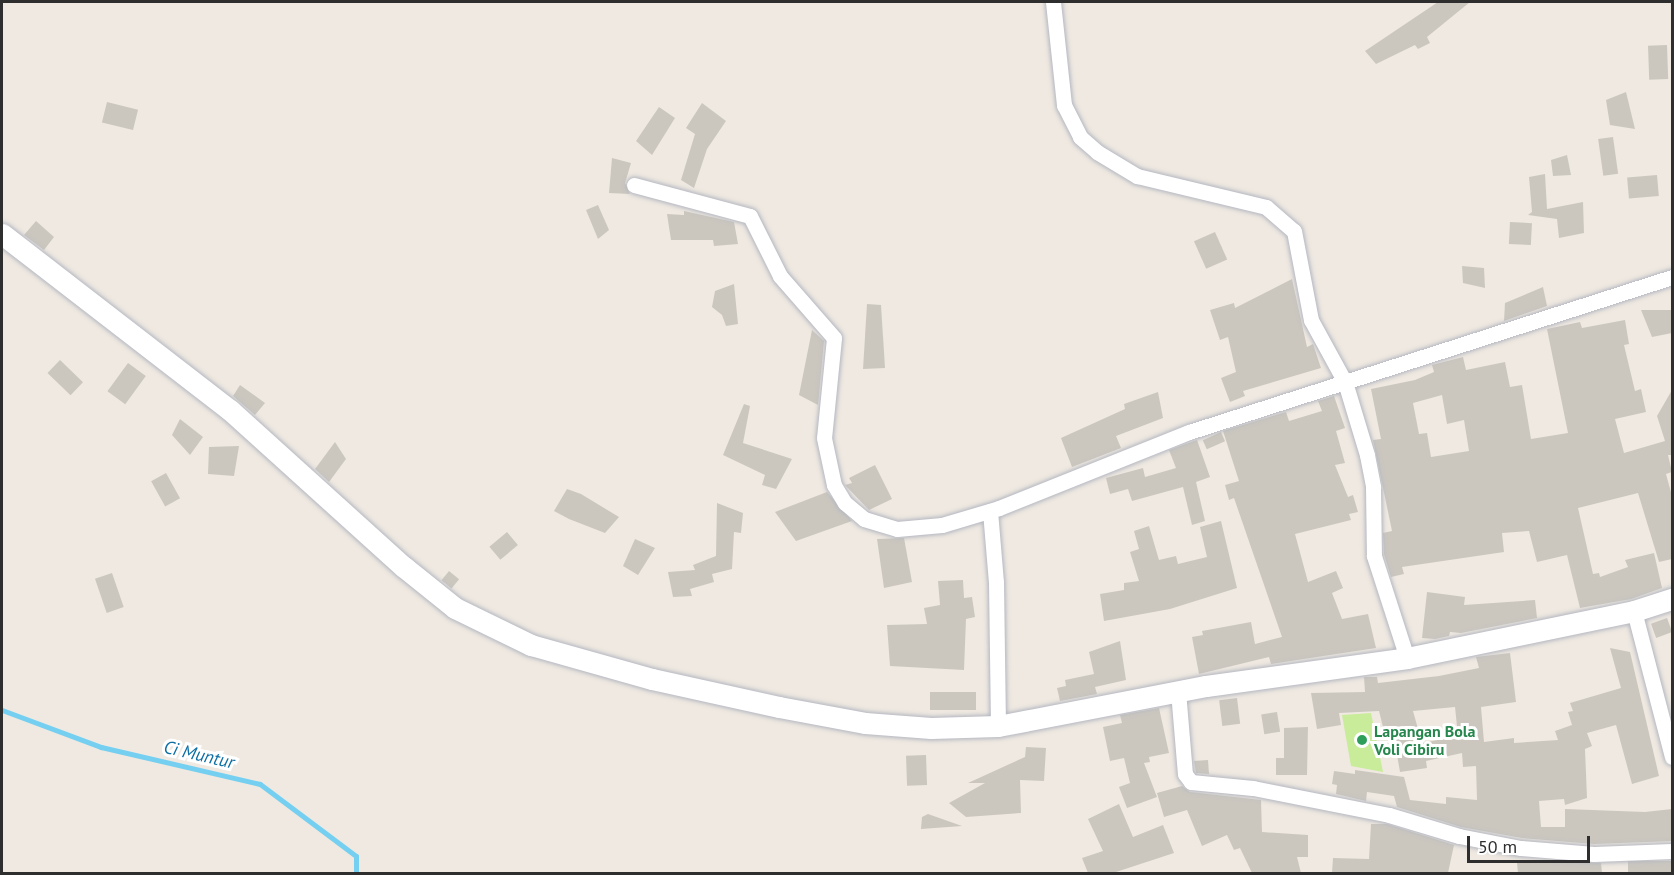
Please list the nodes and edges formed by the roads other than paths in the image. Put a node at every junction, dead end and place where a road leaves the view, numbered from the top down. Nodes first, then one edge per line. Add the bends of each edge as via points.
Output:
1 (1053, 2) edge
2 (634, 185) dead end
3 (2, 234) edge
4 (1672, 277) edge
5 (1345, 382) junction
6 (990, 511) junction
7 (1672, 599) edge
8 (1634, 611) junction
9 (1407, 658) junction
10 (1178, 692) junction
11 (998, 726) junction
12 (1672, 758) edge
13 (1672, 851) edge

1 - 5 street via 1064,105 1080,137 1097,153 1137,176 1174,188 1254,203 1287,222 1297,240 1314,330
2 - 6 street via 746,213 784,282 831,332 834,346 825,453 834,485 845,503 864,519 897,529 942,525
3 - 11 main road via 230,410 404,567 456,608 484,624 531,645 652,679 779,707 866,723 931,728
4 - 5 street
5 - 6 street via 1189,432
5 - 9 street via 1370,470 1372,543 1377,572
6 - 11 street via 996,582
7 - 8 main road
8 - 9 main road
8 - 12 street
9 - 10 main road
10 - 11 main road
10 - 13 street via 1185,774 1191,782 1237,785 1389,815 1459,836 1521,848 1594,854

